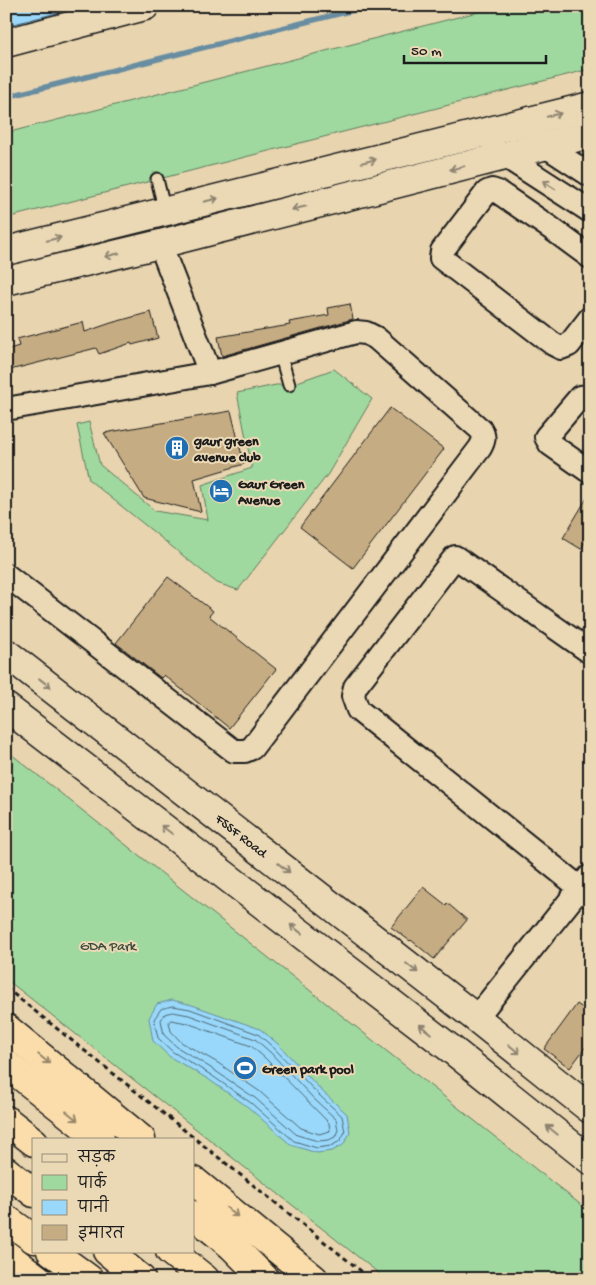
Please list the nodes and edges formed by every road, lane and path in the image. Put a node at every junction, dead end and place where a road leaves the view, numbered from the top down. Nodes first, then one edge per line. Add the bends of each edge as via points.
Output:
1 (144, 6) edge
2 (6, 43) edge
3 (590, 106) edge
4 (513, 125) junction
5 (590, 134) edge
6 (473, 135) junction
7 (544, 145) junction
8 (504, 156) junction
9 (580, 160) edge
10 (590, 175) edge
11 (157, 179) dead end
12 (581, 206) edge
13 (166, 212) junction
14 (552, 229) junction
15 (160, 244) junction
16 (6, 251) edge
17 (590, 257) edge
18 (6, 280) edge
19 (590, 318) edge
20 (280, 354) junction
21 (210, 373) junction
22 (289, 385) dead end
23 (590, 396) edge
24 (6, 409) edge
25 (590, 472) edge
26 (6, 575) edge
27 (590, 652) edge
28 (6, 653) edge
29 (6, 707) edge
30 (587, 887) edge
31 (6, 988) edge
32 (476, 1018) junction
33 (6, 1028) edge
34 (6, 1064) edge
35 (590, 1109) edge
36 (6, 1120) edge
37 (99, 1138) edge
38 (140, 1138) edge
39 (194, 1138) edge
40 (195, 1139) edge
41 (32, 1140) edge
42 (590, 1160) edge
43 (6, 1171) edge
44 (195, 1182) edge
45 (32, 1191) edge
46 (195, 1216) edge
47 (6, 1218) edge
48 (32, 1238) edge
49 (52, 1252) edge
50 (108, 1252) edge
51 (171, 1252) edge
52 (6, 1255) edge
53 (310, 1274) edge
54 (38, 1279) edge
55 (89, 1279) edge
56 (141, 1279) edge
57 (205, 1279) edge
58 (265, 1279) edge
59 (371, 1279) edge

1 - 2 street
4 -> 3 street
4 - 6 street
4 - 7 street
5 - 7 street
6 - 8 street
13 -> 6 street
7 - 8 street
7 - 9 street
12 -> 8 street
8 -> 15 street
9 - 10 street
11 - 13 lane
12 - 14 street
16 -> 13 street
14 - 17 street
14 - 19 street via 492,190 487,192 442,251 441,258 561,348 569,345
15 -> 18 street
15 - 21 street
20 - 21 street
20 - 22 lane
20 - 26 street via 356,332 366,333 376,338 484,436 480,448 252,748 234,751
21 - 24 street
23 - 25 street via 580,397 546,437 550,444
27 - 30 street via 455,558 355,687 353,696 358,710
28 -> 32 street, FSSF Road
42 -> 29 street via 451,1049
30 - 32 street
31 - 39 path
32 -> 35 street, FSSF Road
33 -> 38 highway
34 -> 37 highway
36 - 41 highway
40 - 59 path
43 - 45 highway
44 -> 53 highway
46 - 58 highway
47 - 48 highway
49 - 55 highway
50 - 56 highway
51 - 57 highway
52 - 54 highway

